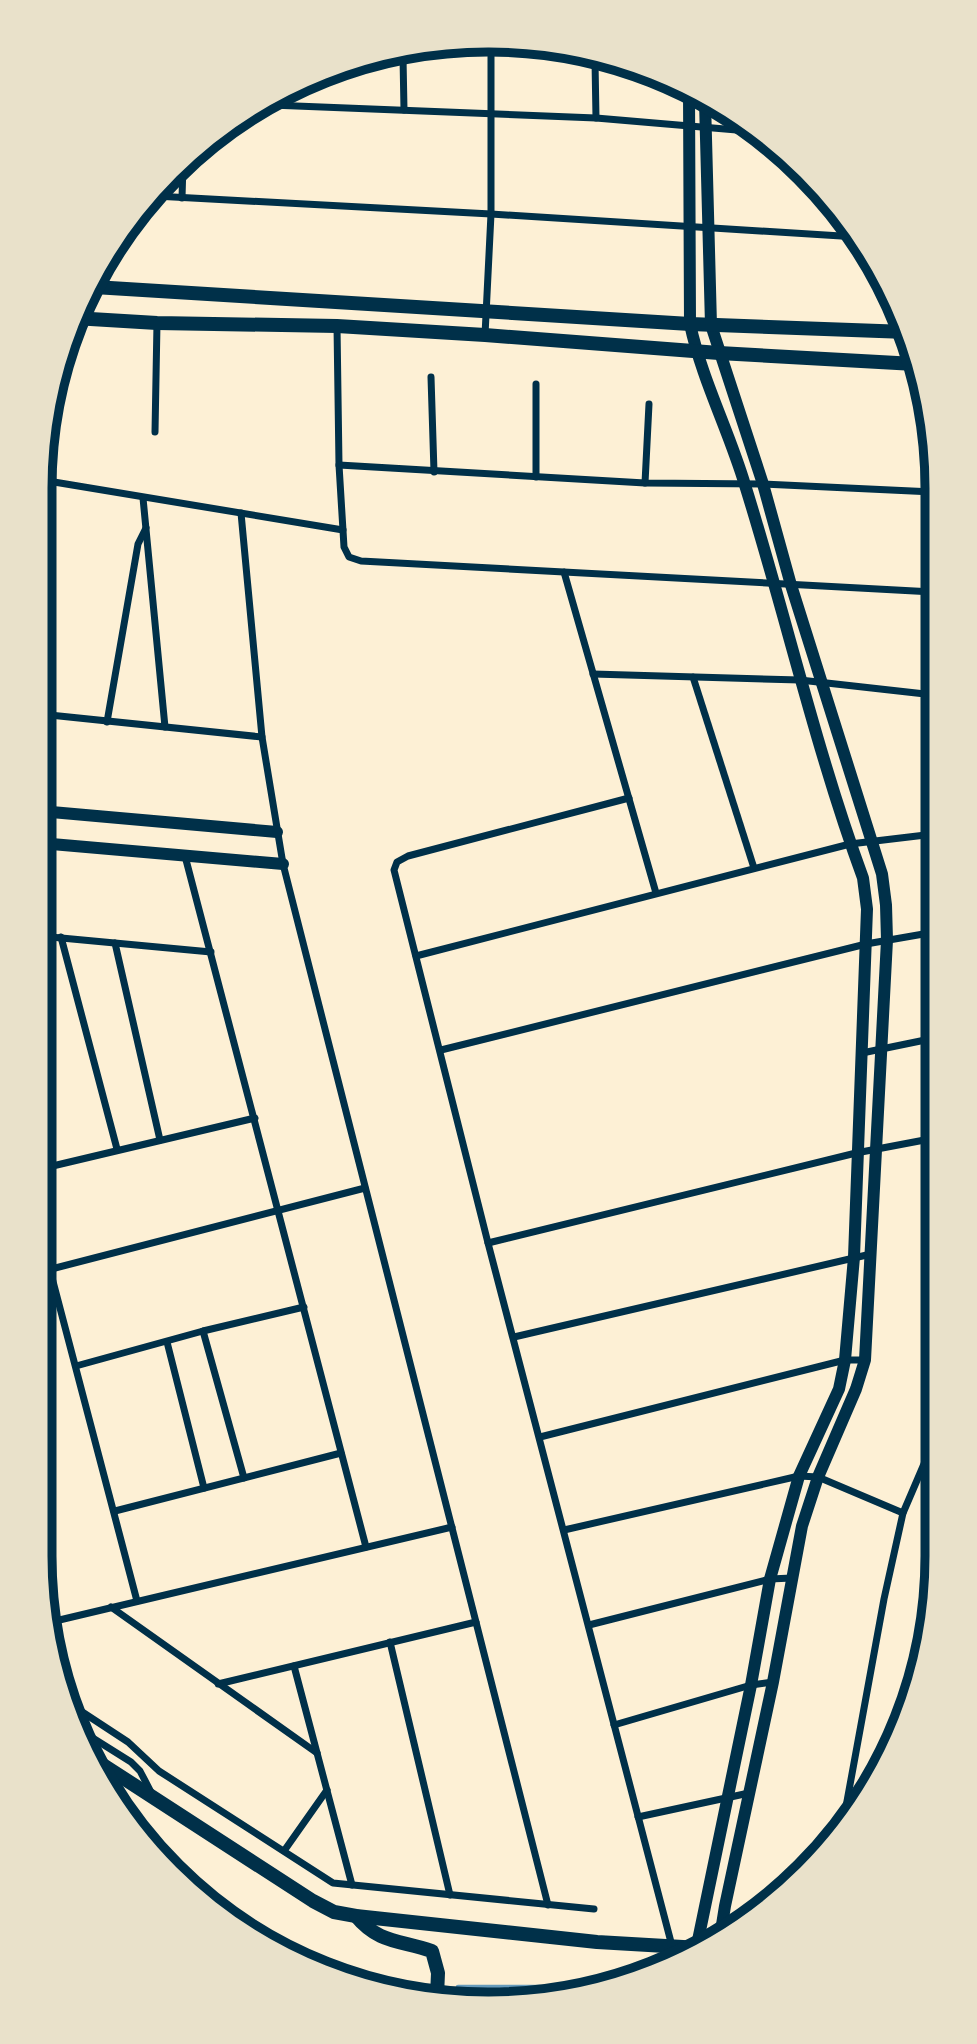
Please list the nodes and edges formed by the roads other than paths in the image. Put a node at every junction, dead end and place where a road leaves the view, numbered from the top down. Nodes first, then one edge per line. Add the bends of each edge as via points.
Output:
1 (491, 52) edge
2 (403, 61) edge
3 (595, 66) edge
4 (689, 101) edge
5 (281, 105) edge
6 (404, 110) junction
7 (705, 110) edge
8 (490, 114) junction
9 (596, 118) junction
10 (689, 126) junction
11 (705, 127) junction
12 (736, 130) edge
13 (183, 177) edge
14 (165, 197) edge
15 (183, 198) junction
16 (491, 214) junction
17 (689, 227) junction
18 (708, 228) junction
19 (844, 236) edge
20 (101, 288) edge
21 (487, 310) junction
22 (87, 319) edge
23 (157, 323) junction
24 (690, 324) junction
25 (337, 326) junction
26 (711, 326) junction
27 (895, 332) edge
28 (485, 334) junction
29 (696, 351) junction
30 (719, 353) junction
31 (906, 363) edge
32 (431, 377) dead end
33 (536, 384) dead end
34 (649, 404) dead end
35 (155, 432) dead end
36 (339, 465) junction
37 (434, 472) junction
38 (536, 477) junction
39 (53, 481) edge
40 (645, 483) junction
41 (745, 484) junction
42 (763, 484) junction
43 (925, 492) edge
44 (144, 498) junction
45 (241, 513) junction
46 (146, 528) junction
47 (343, 530) junction
48 (564, 572) junction
49 (773, 584) junction
50 (791, 585) junction
51 (925, 593) edge
52 (593, 674) junction
53 (693, 677) junction
54 (800, 680) junction
55 (821, 682) junction
56 (925, 694) edge
57 (53, 716) edge
58 (107, 722) junction
59 (165, 727) junction
60 (262, 737) junction
61 (629, 798) junction
62 (53, 812) edge
63 (277, 832) junction
64 (925, 835) edge
65 (871, 842) junction
66 (53, 844) edge
67 (850, 845) junction
68 (185, 856) junction
69 (283, 864) junction
70 (754, 868) junction
71 (656, 893) junction
72 (925, 934) edge
73 (53, 937) edge
74 (61, 937) junction
75 (887, 940) junction
76 (115, 943) junction
77 (866, 944) junction
78 (211, 952) junction
79 (416, 956) junction
80 (925, 1040) edge
81 (880, 1048) junction
82 (441, 1050) junction
83 (862, 1053) junction
84 (255, 1118) junction
85 (160, 1140) junction
86 (925, 1140) edge
87 (117, 1149) junction
88 (876, 1150) junction
89 (856, 1153) junction
90 (53, 1166) edge
91 (365, 1188) junction
92 (278, 1210) junction
93 (488, 1243) junction
94 (872, 1254) junction
95 (854, 1257) junction
96 (53, 1268) edge
97 (53, 1280) edge
98 (304, 1307) junction
99 (203, 1331) junction
100 (514, 1337) junction
101 (167, 1342) junction
102 (845, 1360) junction
103 (865, 1360) junction
104 (76, 1366) junction
105 (540, 1437) junction
106 (341, 1453) junction
107 (925, 1462) edge
108 (799, 1476) junction
109 (818, 1477) junction
110 (244, 1478) junction
111 (204, 1488) junction
112 (114, 1511) junction
113 (903, 1513) junction
114 (452, 1527) junction
115 (564, 1530) junction
116 (366, 1547) junction
117 (792, 1578) junction
118 (770, 1579) junction
119 (137, 1601) junction
120 (111, 1607) junction
121 (57, 1620) edge
122 (476, 1622) junction
123 (589, 1625) junction
124 (390, 1643) junction
125 (294, 1666) junction
126 (773, 1682) junction
127 (218, 1684) junction
128 (751, 1685) junction
129 (82, 1712) edge
130 (614, 1725) junction
131 (93, 1738) edge
132 (317, 1753) junction
133 (108, 1768) edge
134 (327, 1790) junction
135 (749, 1793) junction
136 (726, 1797) junction
137 (155, 1799) junction
138 (847, 1803) edge
139 (638, 1817) junction
140 (284, 1851) junction
141 (352, 1885) junction
142 (450, 1895) junction
143 (548, 1905) junction
144 (594, 1909) dead end
145 (356, 1916) junction
146 (723, 1923) edge
147 (699, 1937) edge
148 (671, 1946) junction
149 (681, 1947) edge
150 (437, 1989) edge

1 - 8 street
2 - 6 street
3 - 9 street
4 - 10 street
5 - 6 street
6 - 8 street
7 - 11 street
8 - 9 street
8 - 16 street
9 - 10 street
10 - 11 street
10 - 17 street
11 - 12 street
11 - 18 street
13 - 15 street
14 - 15 street
15 - 16 street
16 - 17 street
16 - 21 street
17 - 18 street
17 - 24 street
18 - 19 street
18 - 26 street
20 - 21 main road
21 - 24 main road
21 - 28 street
22 - 23 main road
23 - 25 main road
23 - 35 street
24 - 26 main road
24 - 29 street
25 - 28 main road
25 - 36 street
26 - 27 main road
26 - 30 street
28 - 29 main road
29 - 30 main road
29 - 41 street
30 - 31 main road
30 - 42 street
32 - 37 street
33 - 38 street
34 - 40 street
36 - 37 street
36 - 47 street
37 - 38 street
38 - 40 street
39 - 44 street
40 - 41 street
41 - 42 street
41 - 49 street
42 - 43 street
42 - 50 street
44 - 45 street
44 - 46 street
45 - 47 street
45 - 60 street
46 - 58 street via 138,544
46 - 59 street
47 - 48 street via 349,557 361,561
48 - 49 street
48 - 52 street
49 - 50 street
49 - 54 street
50 - 51 street
50 - 55 street
52 - 53 street
52 - 61 street
53 - 54 street
53 - 70 street
54 - 55 street
54 - 67 street
55 - 56 street
55 - 65 street
57 - 58 street
58 - 59 street
59 - 60 street
60 - 63 street
61 - 71 street
61 - 79 street via 397,862 394,870
62 - 63 street
63 - 69 street
64 - 65 street
65 - 67 street
65 - 75 street via 882,874
66 - 68 street
67 - 70 street
67 - 77 street via 863,878
68 - 69 street
68 - 78 street
69 - 91 street
70 - 71 street
71 - 79 street
72 - 75 street
73 - 74 street
74 - 76 street
74 - 87 street
75 - 77 street
75 - 81 street
76 - 78 street
76 - 85 street
77 - 82 street
77 - 83 street
78 - 84 street
79 - 82 street
80 - 81 street
81 - 83 street
81 - 88 street
82 - 93 street
83 - 89 street
84 - 85 street
84 - 92 street
85 - 87 street
86 - 88 street
87 - 90 street
88 - 89 street
88 - 94 street
89 - 93 street
89 - 95 street
91 - 92 street
91 - 114 street
92 - 96 street
92 - 98 street
93 - 100 street
94 - 95 street
94 - 103 street
95 - 100 street
95 - 102 street
97 - 104 street
98 - 99 street
98 - 106 street
99 - 101 street
99 - 110 street
100 - 105 street
101 - 104 street
101 - 111 street
102 - 103 street
102 - 105 street
102 - 108 street via 839,1389
103 - 109 street
104 - 112 street
105 - 115 street
106 - 110 street
106 - 116 street
107 - 113 street
108 - 109 street
108 - 115 street
108 - 118 street
109 - 113 street
109 - 117 street
110 - 111 street
111 - 112 street
112 - 119 street
113 - 138 street
114 - 116 street
114 - 122 street
115 - 123 street
116 - 119 street
117 - 118 street
117 - 126 street
118 - 123 street
118 - 128 street
119 - 120 street
120 - 121 street
120 - 127 street
122 - 124 street
122 - 143 street
123 - 130 street
124 - 125 street
124 - 142 street
125 - 127 street
125 - 132 street
126 - 128 street
126 - 135 street
127 - 132 street
128 - 130 street
128 - 136 street
129 - 140 street via 128,1742 159,1772
130 - 139 street
131 - 137 street via 131,1762
132 - 134 street
133 - 137 main road
134 - 140 street
134 - 141 street
135 - 136 street
135 - 146 street
136 - 139 street
136 - 147 street
137 - 145 main road via 313,1901
139 - 148 street
140 - 141 street via 323,1879
141 - 142 street
142 - 143 street
143 - 144 street
145 - 148 main road
145 - 150 main road via 366,1929 386,1940 430,1950 438,1973
148 - 149 main road

